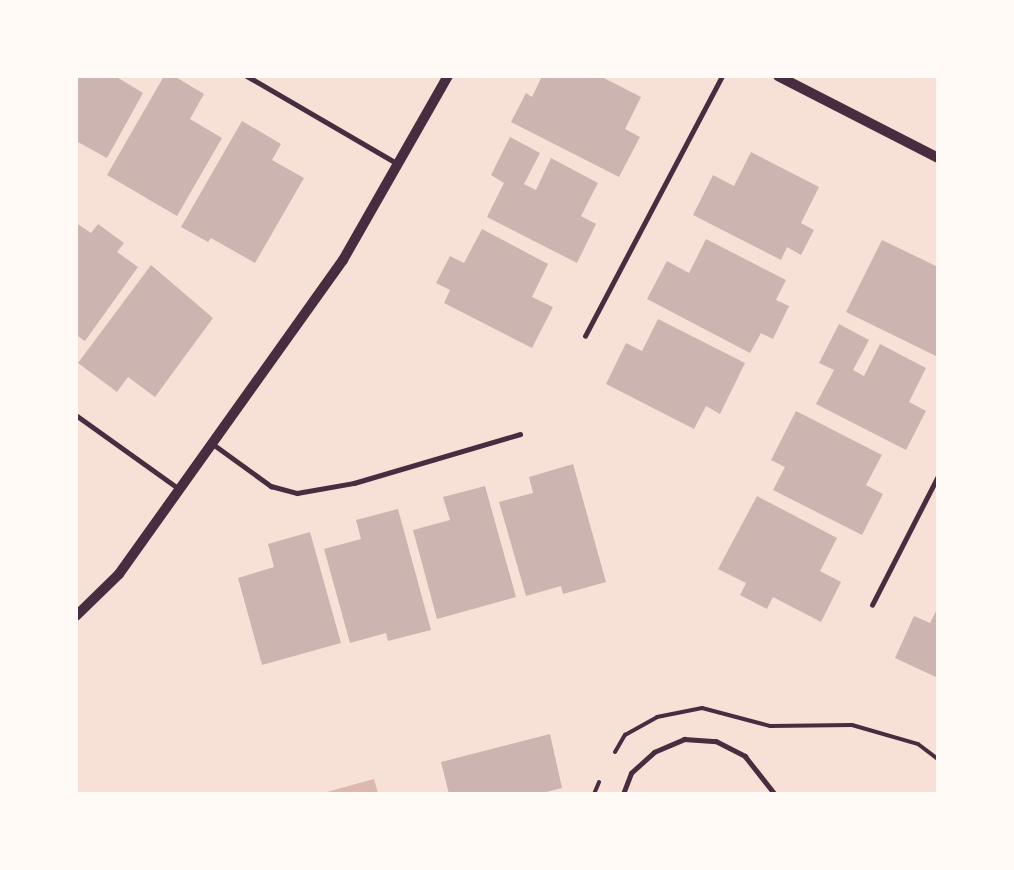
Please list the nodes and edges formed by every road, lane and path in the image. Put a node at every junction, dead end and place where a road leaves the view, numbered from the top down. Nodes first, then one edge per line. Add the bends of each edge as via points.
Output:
1 (247, 76) edge
2 (448, 76) edge
3 (722, 76) edge
4 (778, 76) edge
5 (938, 158) edge
6 (400, 165) junction
7 (585, 336) dead end
8 (76, 415) edge
9 (520, 434) dead end
10 (213, 444) junction
11 (938, 476) edge
12 (180, 489) junction
13 (872, 605) dead end
14 (76, 616) edge
15 (623, 794) edge
16 (775, 794) edge

1 - 6 lane
2 - 6 street
3 - 7 lane
4 - 5 street
6 - 10 street via 343,260
8 - 12 lane
9 - 10 lane via 354,483 297,492 271,486
10 - 12 street
11 - 13 lane
12 - 14 street via 119,574
15 - 16 lane via 631,772 654,752 684,739 716,741 745,756

